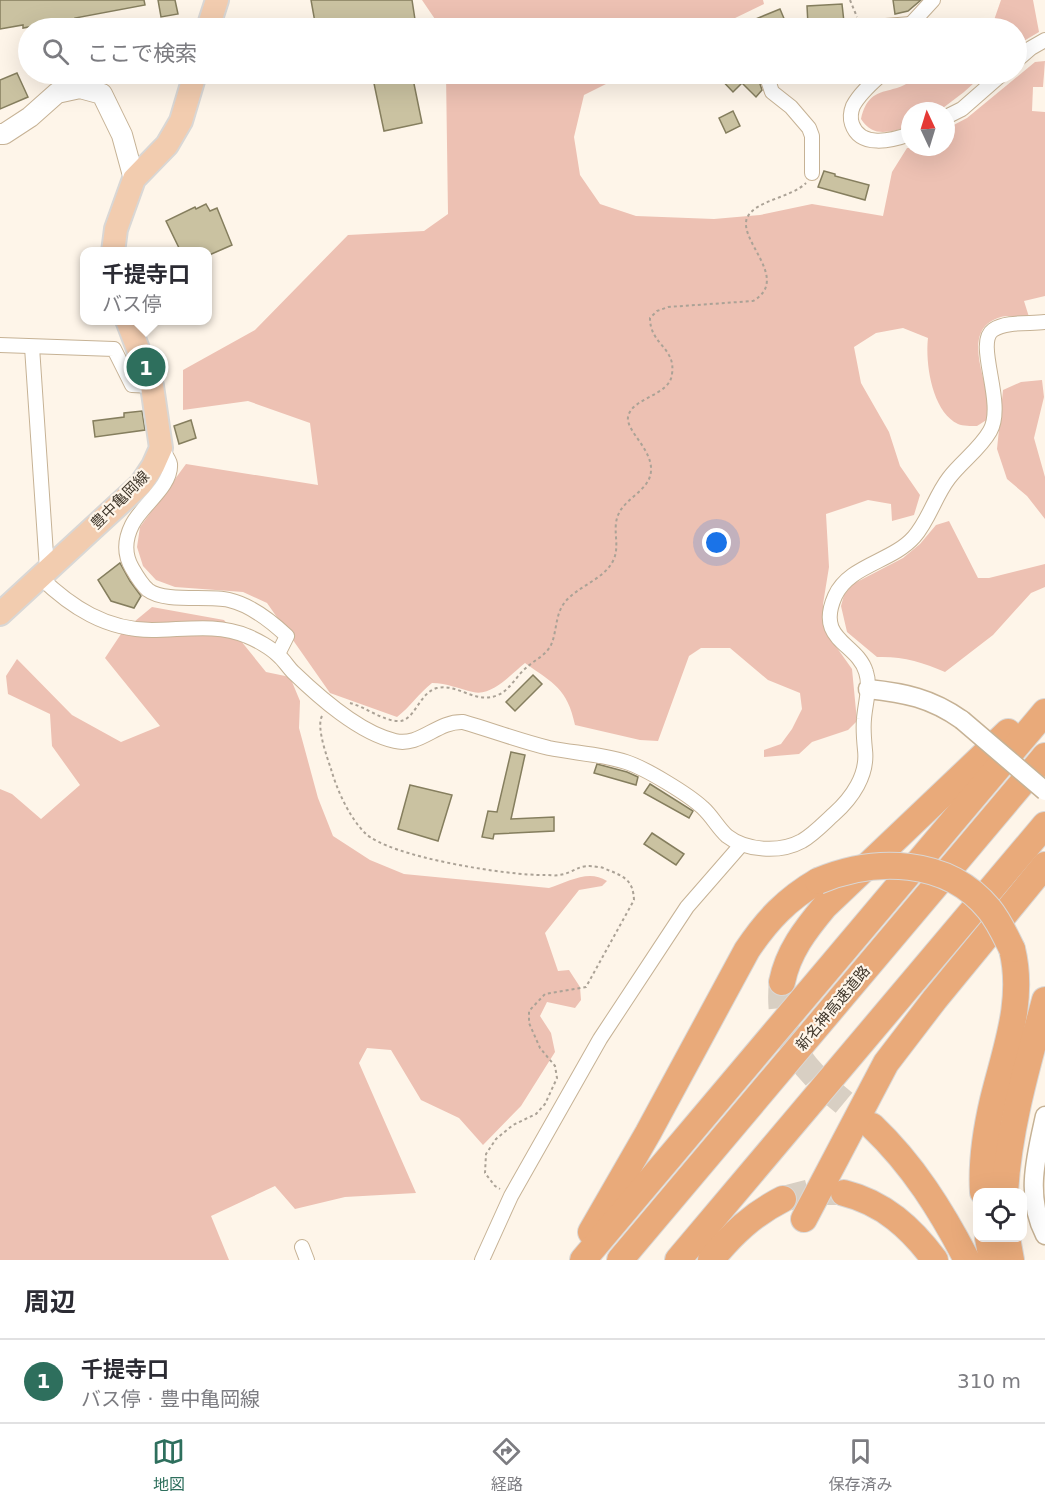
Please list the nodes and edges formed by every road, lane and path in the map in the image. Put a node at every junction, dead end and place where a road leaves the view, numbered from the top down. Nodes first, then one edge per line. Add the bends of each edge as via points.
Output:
1 (217, 0) edge
2 (850, 0) edge
3 (933, 0) edge
4 (211, 18) edge
5 (856, 18) edge
6 (917, 18) edge
7 (1045, 40) edge
8 (1027, 52) edge
9 (192, 84) edge
10 (769, 84) edge
11 (871, 84) edge
12 (991, 84) edge
13 (955, 112) edge
14 (0, 134) edge
15 (901, 136) edge
16 (812, 173) joint
17 (134, 179) junction
18 (114, 247) edge
19 (1045, 322) edge
20 (128, 325) edge
21 (0, 345) edge
22 (32, 347) junction
23 (152, 386) junction
24 (161, 448) junction
25 (43, 573) junction
26 (0, 614) edge
27 (278, 654) junction
28 (868, 689) junction
29 (1045, 695) edge
30 (329, 703) junction
31 (1045, 712) edge
32 (1045, 756) edge
33 (1045, 790) edge
34 (1045, 825) edge
35 (741, 845) junction
36 (1045, 865) edge
37 (782, 982) tunnel mouth
38 (1045, 999) edge
39 (1045, 1116) edge
40 (872, 1126) tunnel mouth
41 (983, 1188) edge
42 (1005, 1188) edge
43 (844, 1193) tunnel mouth
44 (511, 1196) junction
45 (783, 1199) tunnel mouth
46 (804, 1219) dead end
47 (1045, 1235) edge
48 (989, 1242) edge
49 (1008, 1242) edge
50 (482, 1260) edge
51 (573, 1260) edge
52 (583, 1260) edge
53 (620, 1260) edge
54 (678, 1260) edge
55 (711, 1260) edge
56 (935, 1260) edge
57 (967, 1260) edge
58 (993, 1260) edge
59 (1011, 1260) edge

1 - 4 main road
2 - 5 path
3 - 6 street
7 - 8 street
9 - 17 main road via 181,121 166,145
10 - 16 street via 772,92 809,128
11 - 15 street via 853,106 850,119 854,131 862,138 876,141
12 - 13 street
14 - 17 main road via 30,117 57,93 80,88 102,93 123,135
16 - 30 path via 805,185 792,194 757,207 746,222 747,234 764,265 766,284 761,296 753,301 668,307 650,318 653,335 673,363 672,378 666,386 629,414 631,429 645,447 651,471 649,480 620,510 615,522 617,550 612,563 566,600 546,653 497,696 479,698 447,687 436,688 419,701 404,721 352,703
17 - 18 main road
19 - 28 street via 1004,326 987,336 995,404 990,431 947,480 914,538 844,581 836,595 830,617 832,629 862,662
20 - 23 main road
21 - 22 street
22 - 23 street via 114,349 132,386
22 - 25 street
23 - 24 main road
24 - 25 main road, 豊中亀岡線 via 141,483
24 - 27 street via 170,462 169,475 129,531 125,547 130,565 149,591 165,596 230,600 264,617 287,636
25 - 26 main road, 豊中亀岡線
25 - 27 street via 62,597 115,626 150,630 206,627 246,636
27 - 30 street via 292,672
28 - 33 street, bridge via 902,692 944,707
28 - 35 street via 864,768 847,802 801,842 782,847
29 - 37 highway via 825,906 801,935
30 - 35 street via 346,717 396,741 415,741 442,725 463,722 550,748 628,762 685,794
30 - 44 path via 320,720 334,782 366,834 393,848 430,859 503,871 561,875 580,866 600,867 627,878 633,888 634,900 586,987 545,994 529,1011 529,1023 540,1048 555,1066 557,1078 536,1114 513,1125 486,1154 485,1173 495,1186
31 - 52 highway
32 - 53 highway, 新名神高速道路
34 - 54 highway
35 - 44 street via 687,907 648,964
36 - 46 highway via 886,1063
38 - 42 highway via 1018,1099
39 - 47 street via 1033,1179 1035,1207
40 - 57 highway via 925,1186
41 - 51 highway, bridge via 987,1131 1015,1010 1016,967 1012,949 989,908 972,892 928,870 882,864 818,880 779,908 757,935 603,1214
43 - 56 highway via 892,1214
44 - 50 street
45 - 55 highway via 751,1218
48 - 58 highway
49 - 59 highway

